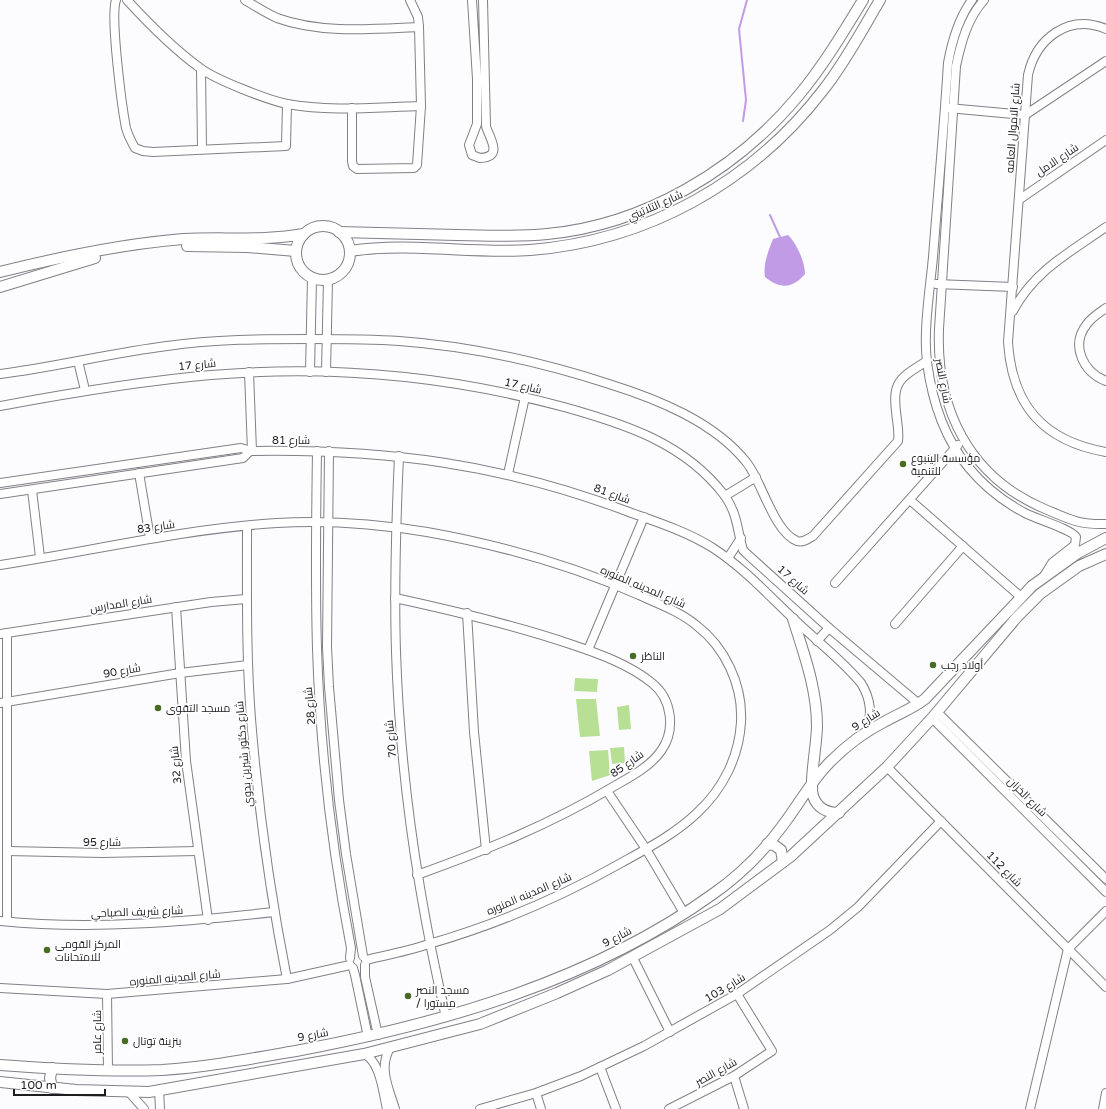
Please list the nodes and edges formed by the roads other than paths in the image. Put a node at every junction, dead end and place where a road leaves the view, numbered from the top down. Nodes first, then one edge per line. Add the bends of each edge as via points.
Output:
1 (116, 0) edge
2 (127, 0) edge
3 (244, 0) edge
4 (410, 0) edge
5 (472, 0) edge
6 (483, 0) edge
7 (863, 0) edge
8 (880, 0) edge
9 (972, 0) edge
10 (984, 0) edge
11 (419, 27) junction
12 (1106, 29) edge
13 (1106, 61) edge
14 (201, 69) junction
15 (287, 104) junction
16 (421, 106) junction
17 (352, 108) junction
18 (949, 108) junction
19 (1025, 115) junction
20 (1106, 140) edge
21 (202, 149) junction
22 (1020, 198) junction
23 (1106, 227) edge
24 (339, 232) junction
25 (304, 234) junction
26 (296, 251) junction
27 (350, 251) junction
28 (0, 272) edge
29 (312, 278) junction
30 (328, 280) junction
31 (942, 284) junction
32 (930, 285) junction
33 (0, 287) edge
34 (1013, 287) junction
35 (1106, 308) edge
36 (1011, 314) junction
37 (310, 339) junction
38 (326, 339) junction
39 (78, 361) junction
40 (927, 361) junction
41 (248, 372) junction
42 (310, 372) junction
43 (326, 372) junction
44 (0, 374) edge
45 (1106, 381) edge
46 (85, 390) junction
47 (525, 397) junction
48 (0, 406) edge
49 (963, 440) junction
50 (956, 449) junction
51 (251, 451) junction
52 (317, 451) junction
53 (329, 451) junction
54 (1106, 452) edge
55 (399, 456) junction
56 (90, 470) junction
57 (138, 473) junction
58 (508, 474) junction
59 (756, 477) junction
60 (92, 481) junction
61 (0, 483) edge
62 (1008, 489) junction
63 (32, 490) junction
64 (0, 494) edge
65 (725, 496) junction
66 (1001, 498) junction
67 (910, 500) junction
68 (644, 517) junction
69 (1074, 521) junction
70 (316, 523) junction
71 (327, 523) junction
72 (1106, 524) edge
73 (247, 526) junction
74 (396, 529) junction
75 (1070, 531) junction
76 (150, 538) junction
77 (741, 538) junction
78 (1106, 538) edge
79 (963, 546) junction
80 (1106, 554) edge
81 (40, 557) junction
82 (728, 558) junction
83 (0, 565) edge
84 (1044, 576) junction
85 (835, 583) dead end
86 (615, 585) junction
87 (1021, 597) junction
88 (395, 598) junction
89 (246, 599) junction
90 (176, 607) junction
91 (467, 613) junction
92 (793, 619) junction
93 (895, 624) dead end
94 (829, 628) junction
95 (4, 634) edge
96 (817, 641) junction
97 (327, 647) junction
98 (317, 648) junction
99 (588, 650) junction
100 (248, 665) junction
101 (180, 672) junction
102 (4, 702) edge
103 (919, 704) junction
104 (935, 715) junction
105 (868, 732) junction
106 (887, 767) junction
107 (812, 781) junction
108 (607, 790) junction
109 (839, 813) junction
110 (941, 821) junction
111 (767, 844) junction
112 (646, 849) junction
113 (486, 850) junction
114 (197, 851) junction
115 (8, 852) junction
116 (784, 862) junction
117 (1092, 865) junction
118 (1085, 871) junction
119 (417, 875) junction
120 (1106, 879) edge
121 (1106, 892) edge
122 (1106, 911) edge
123 (274, 912) junction
124 (684, 913) junction
125 (208, 920) junction
126 (4, 921) edge
127 (429, 945) junction
128 (1068, 949) junction
129 (633, 958) junction
130 (365, 960) junction
131 (351, 964) junction
132 (287, 979) junction
133 (1106, 987) edge
134 (0, 988) edge
135 (107, 994) junction
136 (737, 994) junction
137 (446, 1016) junction
138 (670, 1032) junction
139 (373, 1036) junction
140 (390, 1048) junction
141 (364, 1054) junction
142 (0, 1065) edge
143 (25, 1067) junction
144 (600, 1067) junction
145 (52, 1068) junction
146 (192, 1068) junction
147 (164, 1069) junction
148 (108, 1070) junction
149 (734, 1076) junction
150 (0, 1082) edge
151 (193, 1084) junction
152 (22, 1085) junction
153 (52, 1088) junction
154 (162, 1090) junction
155 (129, 1092) junction
156 (536, 1093) junction
157 (1106, 1093) edge
158 (144, 1109) edge
159 (160, 1109) edge
160 (387, 1109) edge
161 (395, 1109) edge
162 (480, 1109) edge
163 (542, 1109) edge
164 (616, 1109) edge
165 (669, 1109) edge
166 (744, 1109) edge
167 (1030, 1109) edge
168 (1102, 1109) edge

1 - 21 street via 115,36 126,129 135,148 153,152
2 - 14 street
3 - 11 street via 277,18 306,26
4 - 11 street
5 - 6 street via 477,124 469,145 472,155 480,158 489,156 494,144 486,126
7 - 24 main road, شارع التلاتيني via 815,75 772,125 710,175 658,204 604,224 549,234 511,236
8 - 27 main road, شارع التلاتيني via 829,83 784,135 736,176 663,218 607,237 549,248 510,251 375,248
9 - 18 street via 958,24 952,44 948,63
10 - 18 street via 969,23 961,44
11 - 16 street
12 - 19 street, شارع الاموال العامه via 1087,24 1072,26 1059,30 1047,38 1031,62
13 - 19 street
14 - 15 street via 240,88
14 - 21 street
15 - 17 street
15 - 21 street via 286,146
16 - 17 street
16 - 17 street via 417,165 414,168 357,169 353,166
18 - 19 street
18 - 31 street, شارع النصر
18 - 32 street, شارع النصر
19 - 22 street, شارع الاموال العامه
20 - 22 street, شارع الامل
22 - 34 street, شارع الاموال العامه
23 - 36 street via 1042,272 1021,297
24 - 25 main road via 321,227
24 - 27 main road via 347,240
25 - 26 main road via 298,242
25 - 28 main road via 272,238 198,239 140,244 50,259
26 - 29 main road via 300,267
26 - 33 main road via 223,246 177,246 143,250 92,258
27 - 30 main road via 349,261 344,270
29 - 30 main road
29 - 37 street
30 - 38 street
31 - 32 street
31 - 34 street
31 - 49 street, شارع النصر via 939,368 947,405
32 - 40 street, شارع النصر
34 - 36 street, شارع الاموال العامه
35 - 45 street via 1086,324 1079,341 1081,359 1086,367
36 - 54 street, شارع الاموال العامه via 1008,342 1010,366 1017,388 1028,409 1044,426 1065,440 1088,449
37 - 38 street
37 - 39 street via 272,338 203,342 134,350
37 - 42 street
38 - 43 street
38 - 59 street via 400,341 445,346 511,357 584,375 654,400 698,422 737,451
39 - 44 street
39 - 46 street
40 - 50 street, شارع النصر via 936,408 944,430
40 - 59 street via 908,372 896,385 894,402 898,441 813,536 802,541 790,536 781,526
41 - 42 street, شارع 17
41 - 46 street, شارع 17
41 - 51 street
42 - 43 street, شارع 17
43 - 47 street, شارع 17 via 445,382
46 - 48 street, شارع 17
47 - 58 street
47 - 65 street, شارع 17 via 602,418 647,434 665,443 698,467
49 - 50 street
49 - 62 street, شارع النصر via 990,474
50 - 66 street, شارع النصر via 974,473
50 - 67 street
51 - 52 street, شارع 81
51 - 56 street, شارع 81 via 244,448
51 - 57 street, شارع 81 via 242,458
52 - 53 street, شارع 81
52 - 70 street, شارع 28
53 - 55 street, شارع 81
53 - 71 street, شارع 28
55 - 58 street, شارع 81 via 454,463
55 - 74 street, شارع 70
56 - 60 street
56 - 61 street, شارع 81
57 - 60 street, شارع 81
57 - 76 street
58 - 68 street, شارع 81 via 554,486
59 - 65 street
60 - 63 street, شارع 81
62 - 66 street
62 - 69 street, شارع النصر via 1034,504
63 - 64 street, شارع 81
63 - 81 street
65 - 77 street, شارع 17 via 736,516
66 - 75 street, شارع النصر via 1036,519
67 - 79 street
67 - 85 street
68 - 82 street, شارع 81 via 699,540
68 - 86 street
69 - 72 street, شارع النصر
69 - 75 street
70 - 71 street, شارع المدينه المنوره
70 - 73 street, شارع 83
70 - 98 street, شارع 28
71 - 74 street, شارع المدينه المنوره
71 - 97 street, شارع 28
73 - 76 street, شارع 83
73 - 89 street, شارع دكتور شيرين بدوي
74 - 86 street, شارع المدينه المنوره via 508,549
74 - 88 street, شارع 70
75 - 84 street via 1076,537 1075,545 1052,563
76 - 81 street, شارع 83
77 - 82 street
77 - 94 street, شارع 17 via 743,550
78 - 84 main road, شارع 9
79 - 87 street
79 - 93 street
80 - 104 main road via 1073,570 1040,594 1017,617
81 - 83 street, شارع 83
82 - 92 street, شارع 81
84 - 87 main road, شارع 9
86 - 99 street
86 - 112 street, شارع المدينه المنوره via 671,609 697,625 718,647 733,673 742,716 734,760 712,796 671,834
87 - 103 main road, شارع 9
88 - 91 street, شارع 85
88 - 119 street, شارع 70 via 399,710
89 - 90 street, شارع المدارس
89 - 100 street, شارع دكتور شيرين بدوي
90 - 95 street, شارع المدارس
90 - 101 street, شارع 32
91 - 99 street, شارع 85
91 - 113 street via 474,732
92 - 96 street, شارع 81
92 - 107 main road via 809,669 816,703 817,737
94 - 96 street
94 - 103 street, شارع 17
95 - 102 street
96 - 105 street, شارع 81 via 857,678 865,689 870,706
97 - 98 street
97 - 130 street, شارع 28 via 339,800 355,915
98 - 131 street, شارع 28 via 329,802
99 - 108 street, شارع 85 via 652,683 663,695 669,710 669,731 661,751 646,766
100 - 101 street, شارع 90
100 - 123 street, شارع دكتور شيرين بدوي via 260,809
101 - 102 street, شارع 90
101 - 114 street, شارع 32 via 186,761
102 - 115 street
103 - 105 main road, شارع 9
104 - 106 main road
104 - 117 street, شارع الخزان
104 - 118 street, شارع الخزان
105 - 107 main road, شارع 9 via 839,753
106 - 109 main road
106 - 110 street, شارع 112
107 - 109 main road via 812,793 817,804 827,811
107 - 111 main road, شارع 9 via 784,824
108 - 112 street
108 - 113 street, شارع 85 via 547,823
109 - 116 main road
110 - 128 street, شارع 112
110 - 136 street, شارع 103 via 858,907 830,930
111 - 116 main road via 779,848
111 - 124 main road, شارع 9 via 726,885
112 - 124 street
112 - 127 street, شارع المدينه المنوره via 550,899
113 - 119 street, شارع 85
114 - 115 street, شارع 95 via 102,854
114 - 125 street, شارع 32
115 - 126 street
116 - 129 main road via 720,908
117 - 118 street
117 - 120 street, شارع الخزان
118 - 121 street, شارع الخزان
119 - 127 street, شارع 70
122 - 128 street
123 - 125 street, شارع شريف الصباحي
123 - 132 street, شارع دكتور شيرين بدوي
124 - 137 main road, شارع 9 via 586,966 517,994
125 - 126 street, شارع شريف الصباحي via 94,925
127 - 130 street, شارع المدينه المنوره
127 - 137 street, شارع 70
128 - 133 street, شارع 112
128 - 167 street
129 - 138 street
129 - 140 main road via 570,988 480,1024
130 - 131 street via 360,970
130 - 131 street via 357,953
130 - 139 street, شارع 28
131 - 132 street, شارع المدينه المنوره
131 - 139 street, شارع 28
132 - 135 street, شارع المدينه المنوره
134 - 135 street, شارع المدينه المنوره
135 - 148 street, شارع عامر
136 - 138 street, شارع 103
136 - 149 street, شارع النصر via 772,1051
137 - 139 main road, شارع 9
138 - 144 street, شارع 103
139 - 146 main road, شارع 9
140 - 141 main road
140 - 161 street via 383,1067
141 - 151 main road
141 - 160 street via 375,1065
142 - 143 main road, شارع 9
143 - 145 main road, شارع 9
143 - 152 main road
144 - 156 street, شارع 103
144 - 164 street
145 - 148 main road, شارع 9
145 - 153 main road
146 - 147 main road, شارع 9
146 - 151 main road via 188,1075
147 - 148 main road, شارع 9
147 - 154 main road via 168,1077
149 - 165 street, شارع النصر
149 - 166 street
150 - 152 main road
151 - 154 main road
152 - 153 main road
153 - 155 main road
154 - 155 main road
154 - 159 street
155 - 158 street
156 - 162 street, شارع 103
156 - 163 street
157 - 168 street

